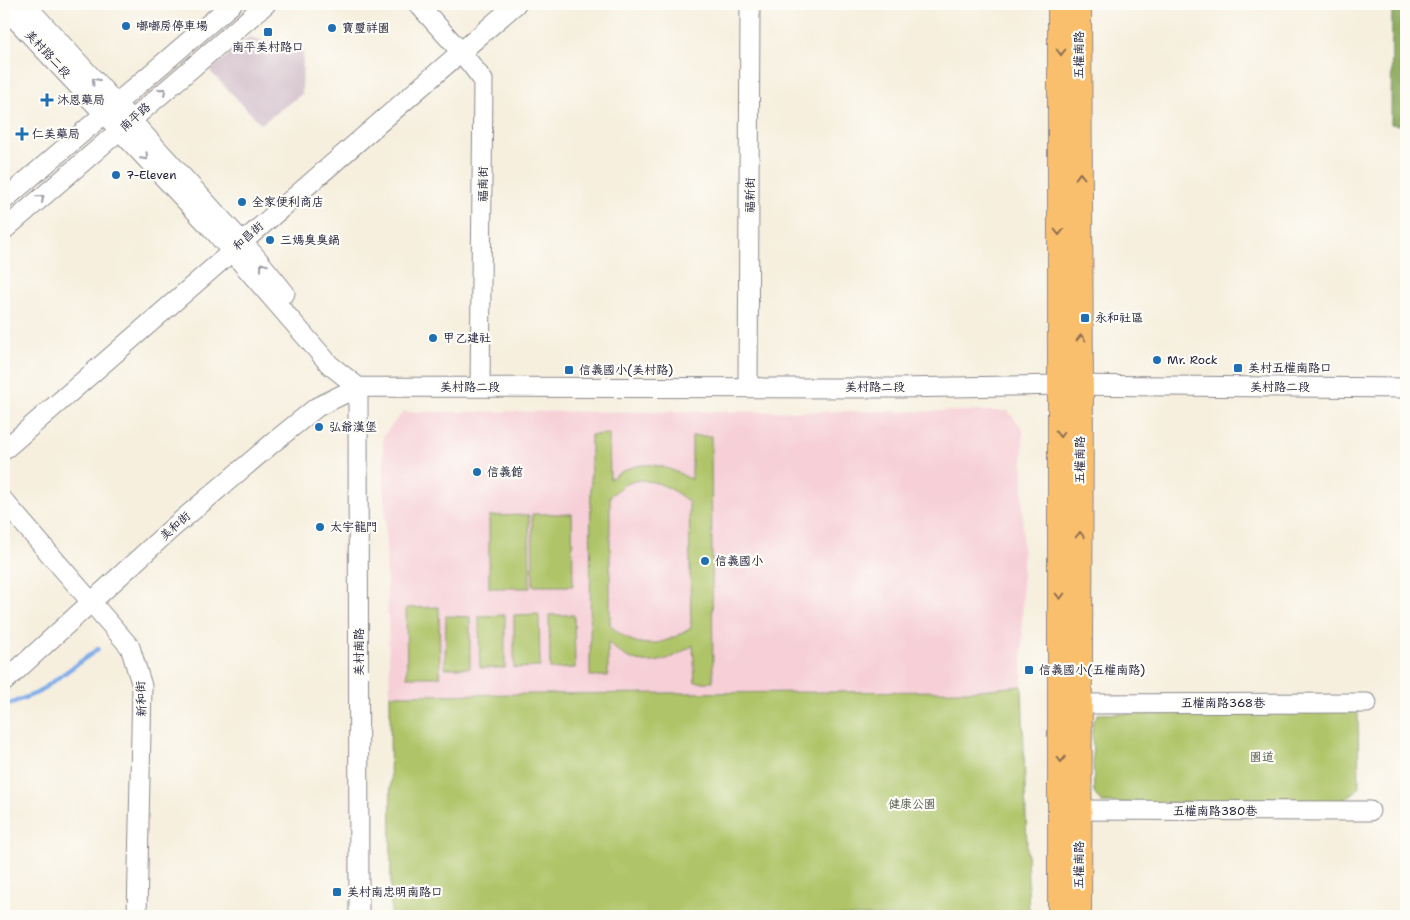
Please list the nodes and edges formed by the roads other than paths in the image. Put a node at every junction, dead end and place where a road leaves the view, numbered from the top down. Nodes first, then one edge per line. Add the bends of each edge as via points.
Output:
1 (25, 4) edge
2 (232, 4) edge
3 (266, 4) edge
4 (418, 4) edge
5 (516, 4) edge
6 (750, 4) edge
7 (1060, 4) edge
8 (1079, 4) edge
9 (4, 7) edge
10 (462, 53) junction
11 (111, 108) junction
12 (125, 125) junction
13 (4, 200) edge
14 (4, 230) edge
15 (237, 246) junction
16 (748, 386) junction
17 (1071, 386) junction
18 (358, 387) junction
19 (480, 387) junction
20 (1399, 388) edge
21 (4, 450) edge
22 (4, 501) edge
23 (93, 602) junction
24 (4, 682) edge
25 (1367, 702) dead end
26 (1079, 704) junction
27 (1069, 810) junction
28 (1370, 811) dead end
29 (137, 916) edge
30 (359, 916) edge
31 (1060, 916) edge
32 (1079, 916) edge

11 -> 1 street, 美村路二段
2 - 11 street, 南平路
12 -> 3 street, 南平路
4 - 10 street, 福南街
5 - 10 street, 和昌街
6 - 16 street, 福新街
7 -> 17 main road, 五權南路
17 -> 8 main road, 五權南路
9 - 11 street, 美村路二段
10 - 15 street, 和昌街
10 - 19 street, 福南街 via 483,80
11 - 12 street, 美村路二段
11 - 13 street, 南平路
14 -> 12 street, 南平路
12 - 15 street, 美村路二段
15 - 18 street, 美村路二段 via 337,355
15 - 21 street, 和昌街
16 - 17 street, 美村路二段
16 - 19 street, 美村路二段
17 - 20 street, 美村路二段
26 -> 17 main road, 五權南路
17 -> 27 main road, 五權南路
18 - 19 street, 美村路二段
18 - 23 street, 美和街 via 316,407 170,530
18 - 30 street, 美村南路
22 - 23 street, 新和街
23 - 24 street, 美和街
23 - 29 street, 新和街 via 130,647 142,686
25 - 26 street, 五權南路368巷
26 - 27 main road, 五權南路
27 - 28 street, 五權南路380巷
27 - 31 main road, 五權南路
27 - 32 main road, 五權南路

